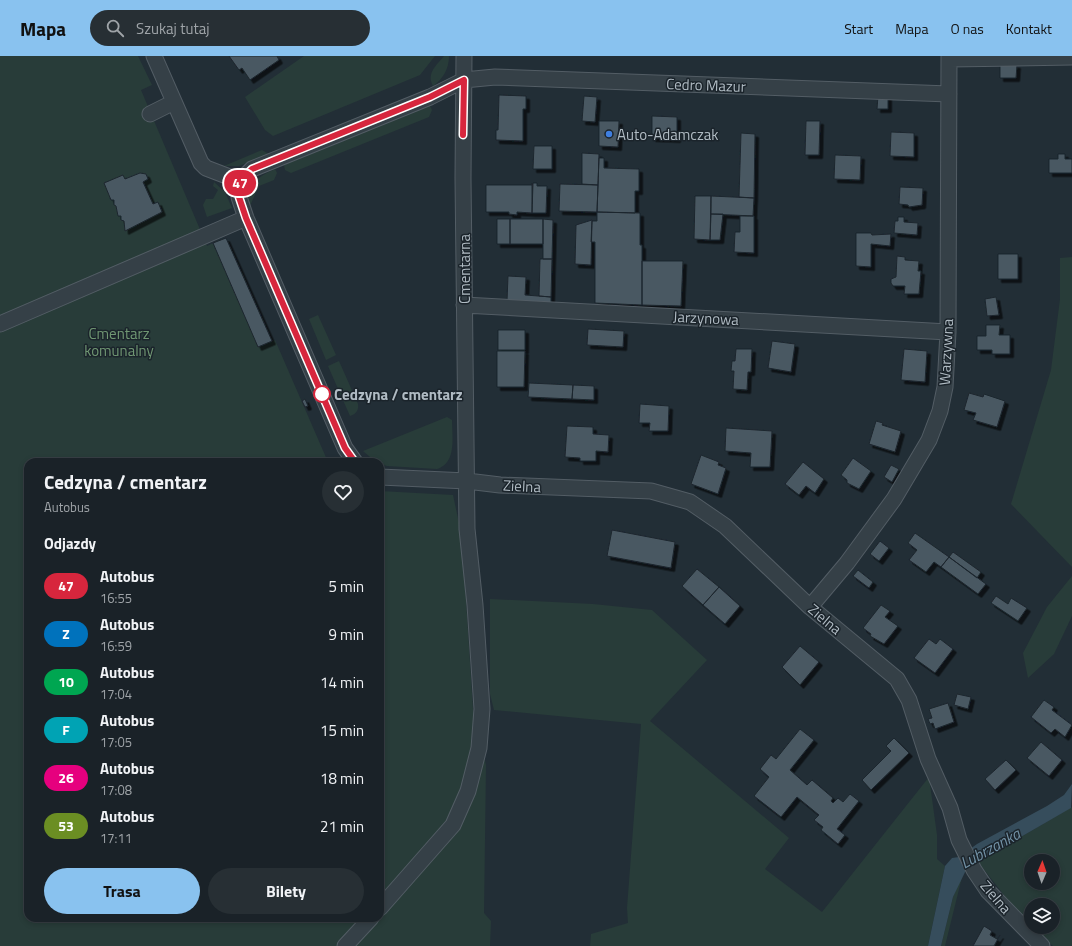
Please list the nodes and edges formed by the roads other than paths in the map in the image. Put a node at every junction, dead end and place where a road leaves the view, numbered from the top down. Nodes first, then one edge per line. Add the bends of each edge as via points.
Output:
1 (154, 56) edge
2 (464, 56) edge
3 (1072, 57) edge
4 (949, 58) edge
5 (464, 80) junction
6 (949, 94) junction
7 (174, 102) junction
8 (150, 114) dead end
9 (240, 181) junction
10 (246, 218) junction
11 (464, 305) junction
12 (0, 324) edge
13 (948, 332) junction
14 (352, 458) edge
15 (384, 477) edge
16 (467, 481) junction
17 (810, 607) junction
18 (384, 903) edge
19 (367, 922) edge
20 (345, 946) edge
21 (1042, 946) edge

1 - 7 street
2 - 5 street, Cmentarna
3 - 4 street
4 - 6 street, Warzywna
5 - 6 street, Cedro Mazur via 495,77
5 - 9 street via 430,97 252,169
5 - 11 street, Cmentarna
6 - 13 street, Warzywna
7 - 8 street
7 - 9 street via 201,163 206,168
9 - 10 street via 239,197
10 - 12 street
10 - 14 street via 345,448
11 - 13 street, Jarzynowa
11 - 16 street, Cmentarna
13 - 17 street, Warzywna via 945,387 940,411 929,440 894,499 848,563
15 - 16 street, Zielna
16 - 17 street, Zielna via 500,485 651,491 690,502 725,526
16 - 18 street, Cmentarna via 467,529 482,709 479,748 468,791 453,825
17 - 21 street, Zielna via 897,679 909,700 928,759 950,808 959,840 974,870 988,891
19 - 20 street

